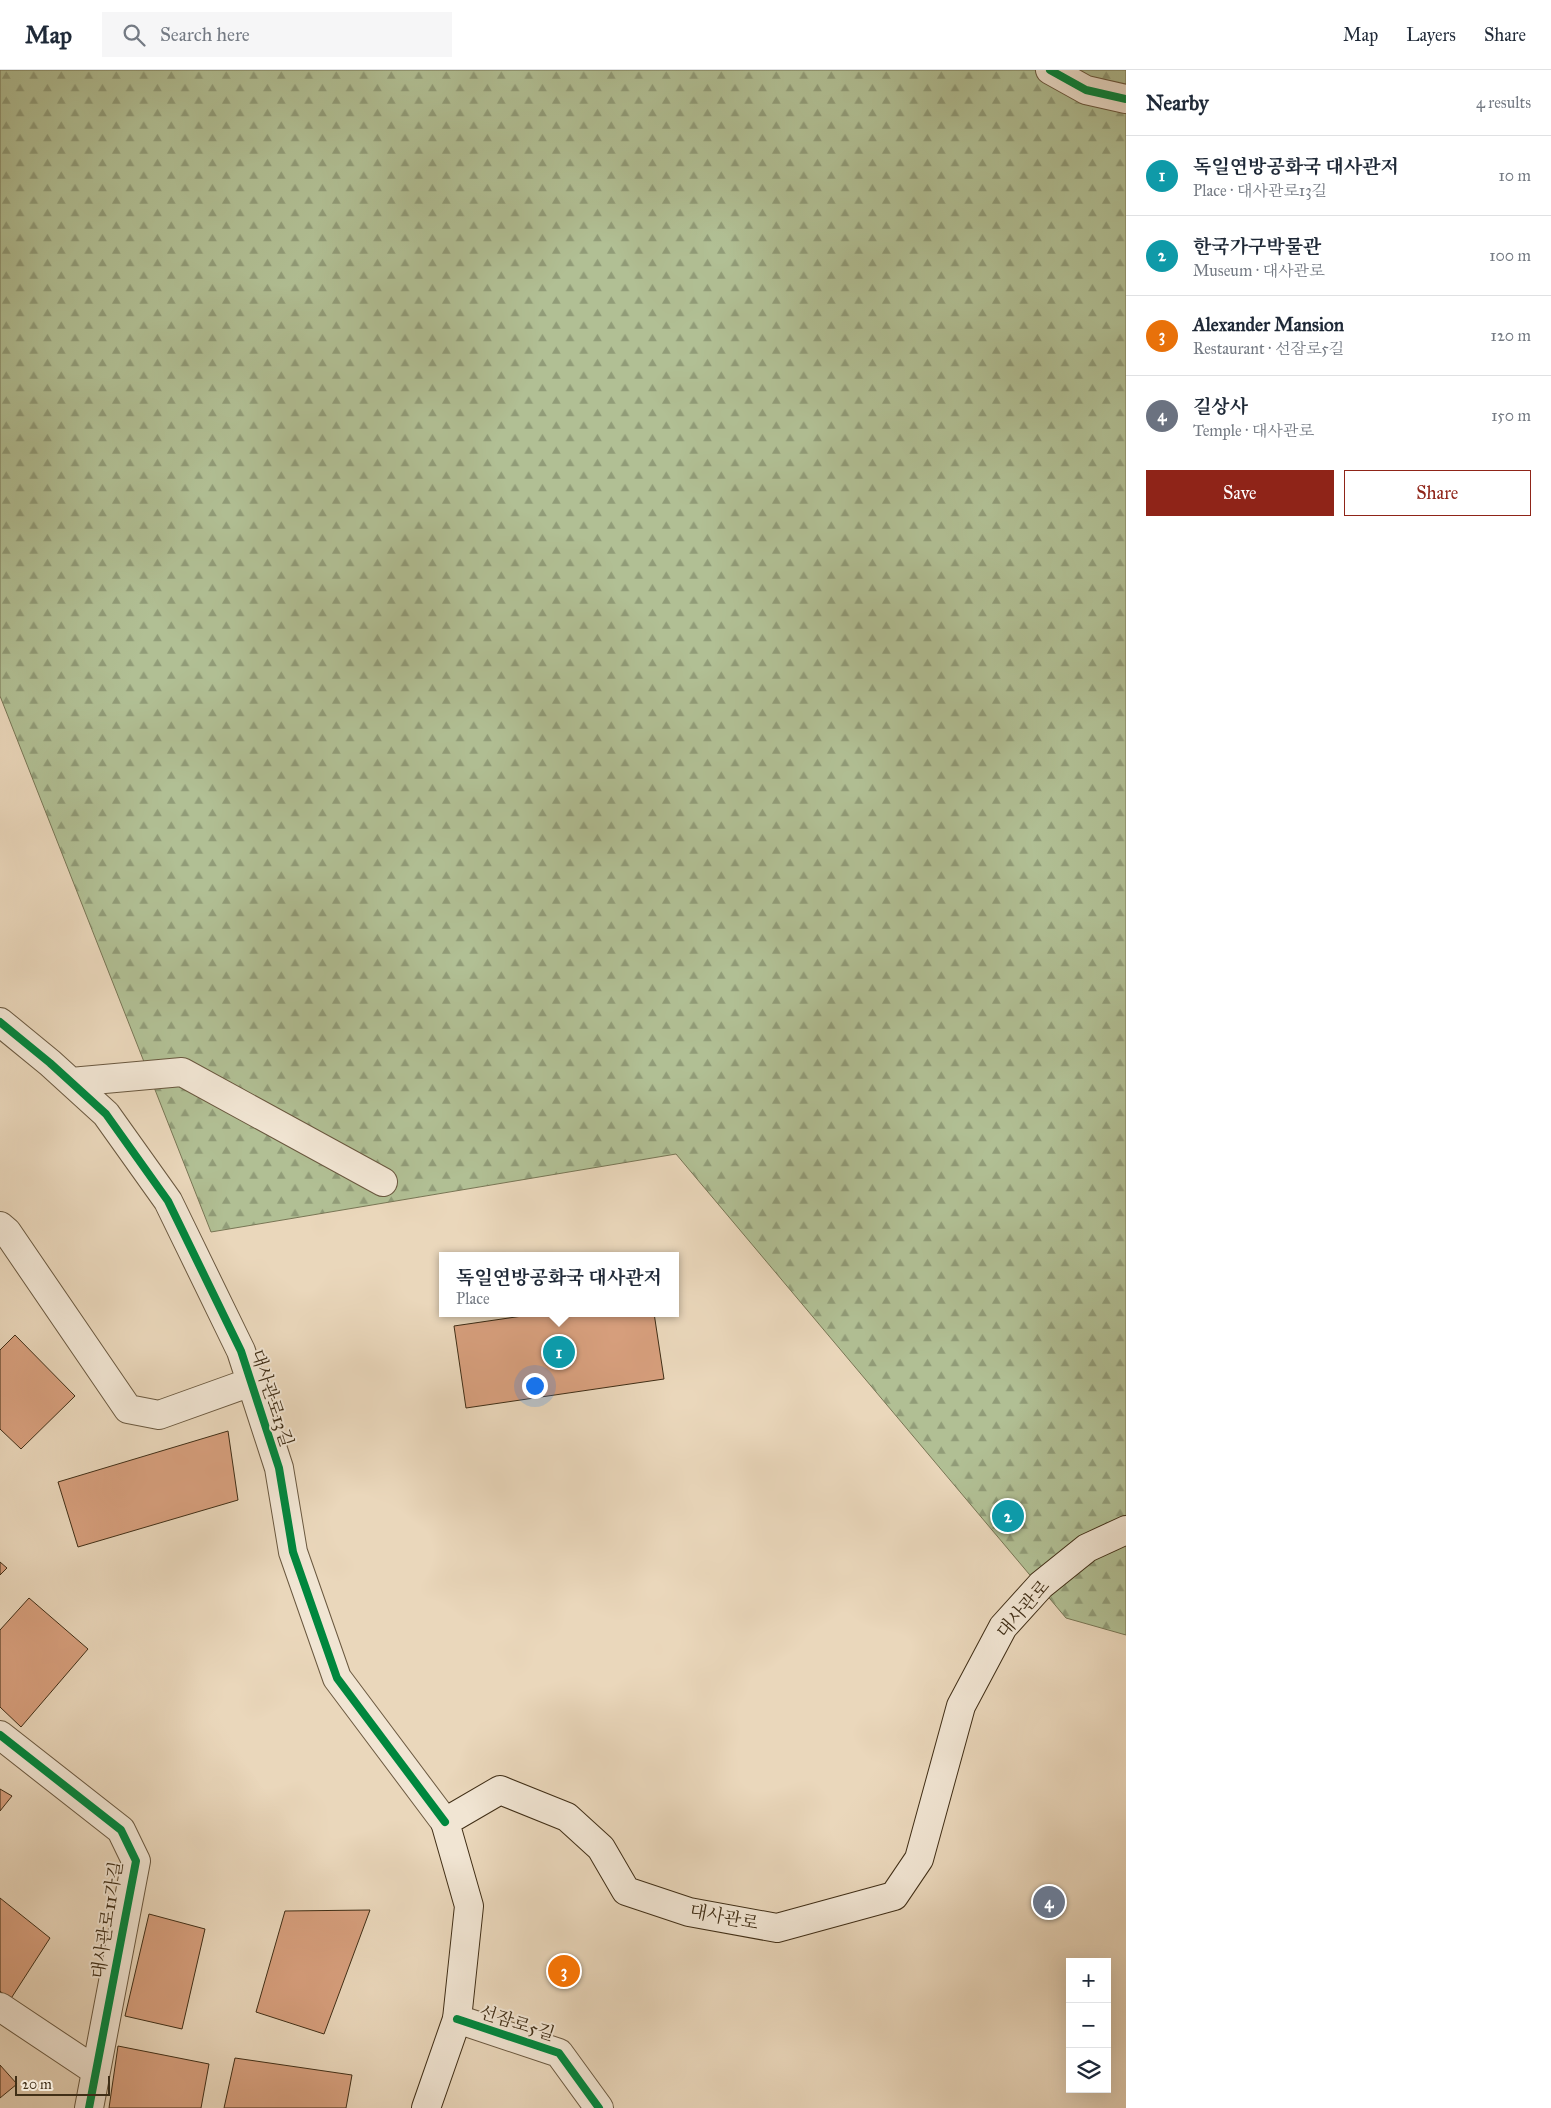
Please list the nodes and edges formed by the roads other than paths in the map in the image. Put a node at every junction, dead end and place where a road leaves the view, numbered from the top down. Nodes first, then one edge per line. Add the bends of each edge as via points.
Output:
1 (1050, 70) edge
2 (1126, 99) edge
3 (0, 1022) edge
4 (71, 1082) junction
5 (383, 1182) dead end
6 (0, 1226) edge
7 (251, 1382) junction
8 (1126, 1530) edge
9 (0, 1736) edge
10 (445, 1822) junction
11 (0, 2007) edge
12 (457, 2019) junction
13 (96, 2071) junction
14 (89, 2108) edge
15 (426, 2108) edge
16 (599, 2108) edge

1 - 2 street via 1086,90
3 - 4 street, 대사관로13길
4 - 5 street via 182,1072
4 - 7 street, 대사관로13길 via 106,1114 168,1201 241,1351
6 - 7 street, 대사관로13길 via 128,1409 159,1415
7 - 10 street, 대사관로13길 via 279,1468 292,1552 337,1678
8 - 10 street, 대사관로 via 1087,1548 1041,1585 1003,1627 961,1706 920,1859 894,1896 777,1928 689,1912 626,1891 600,1848 567,1817 500,1790
9 - 13 street, 대사관로11가길 via 120,1830 136,1861
10 - 12 street via 469,1906
11 - 13 street
12 - 15 street
12 - 16 street, 선잠로5길 via 559,2052
13 - 14 street, 대사관로11가길

